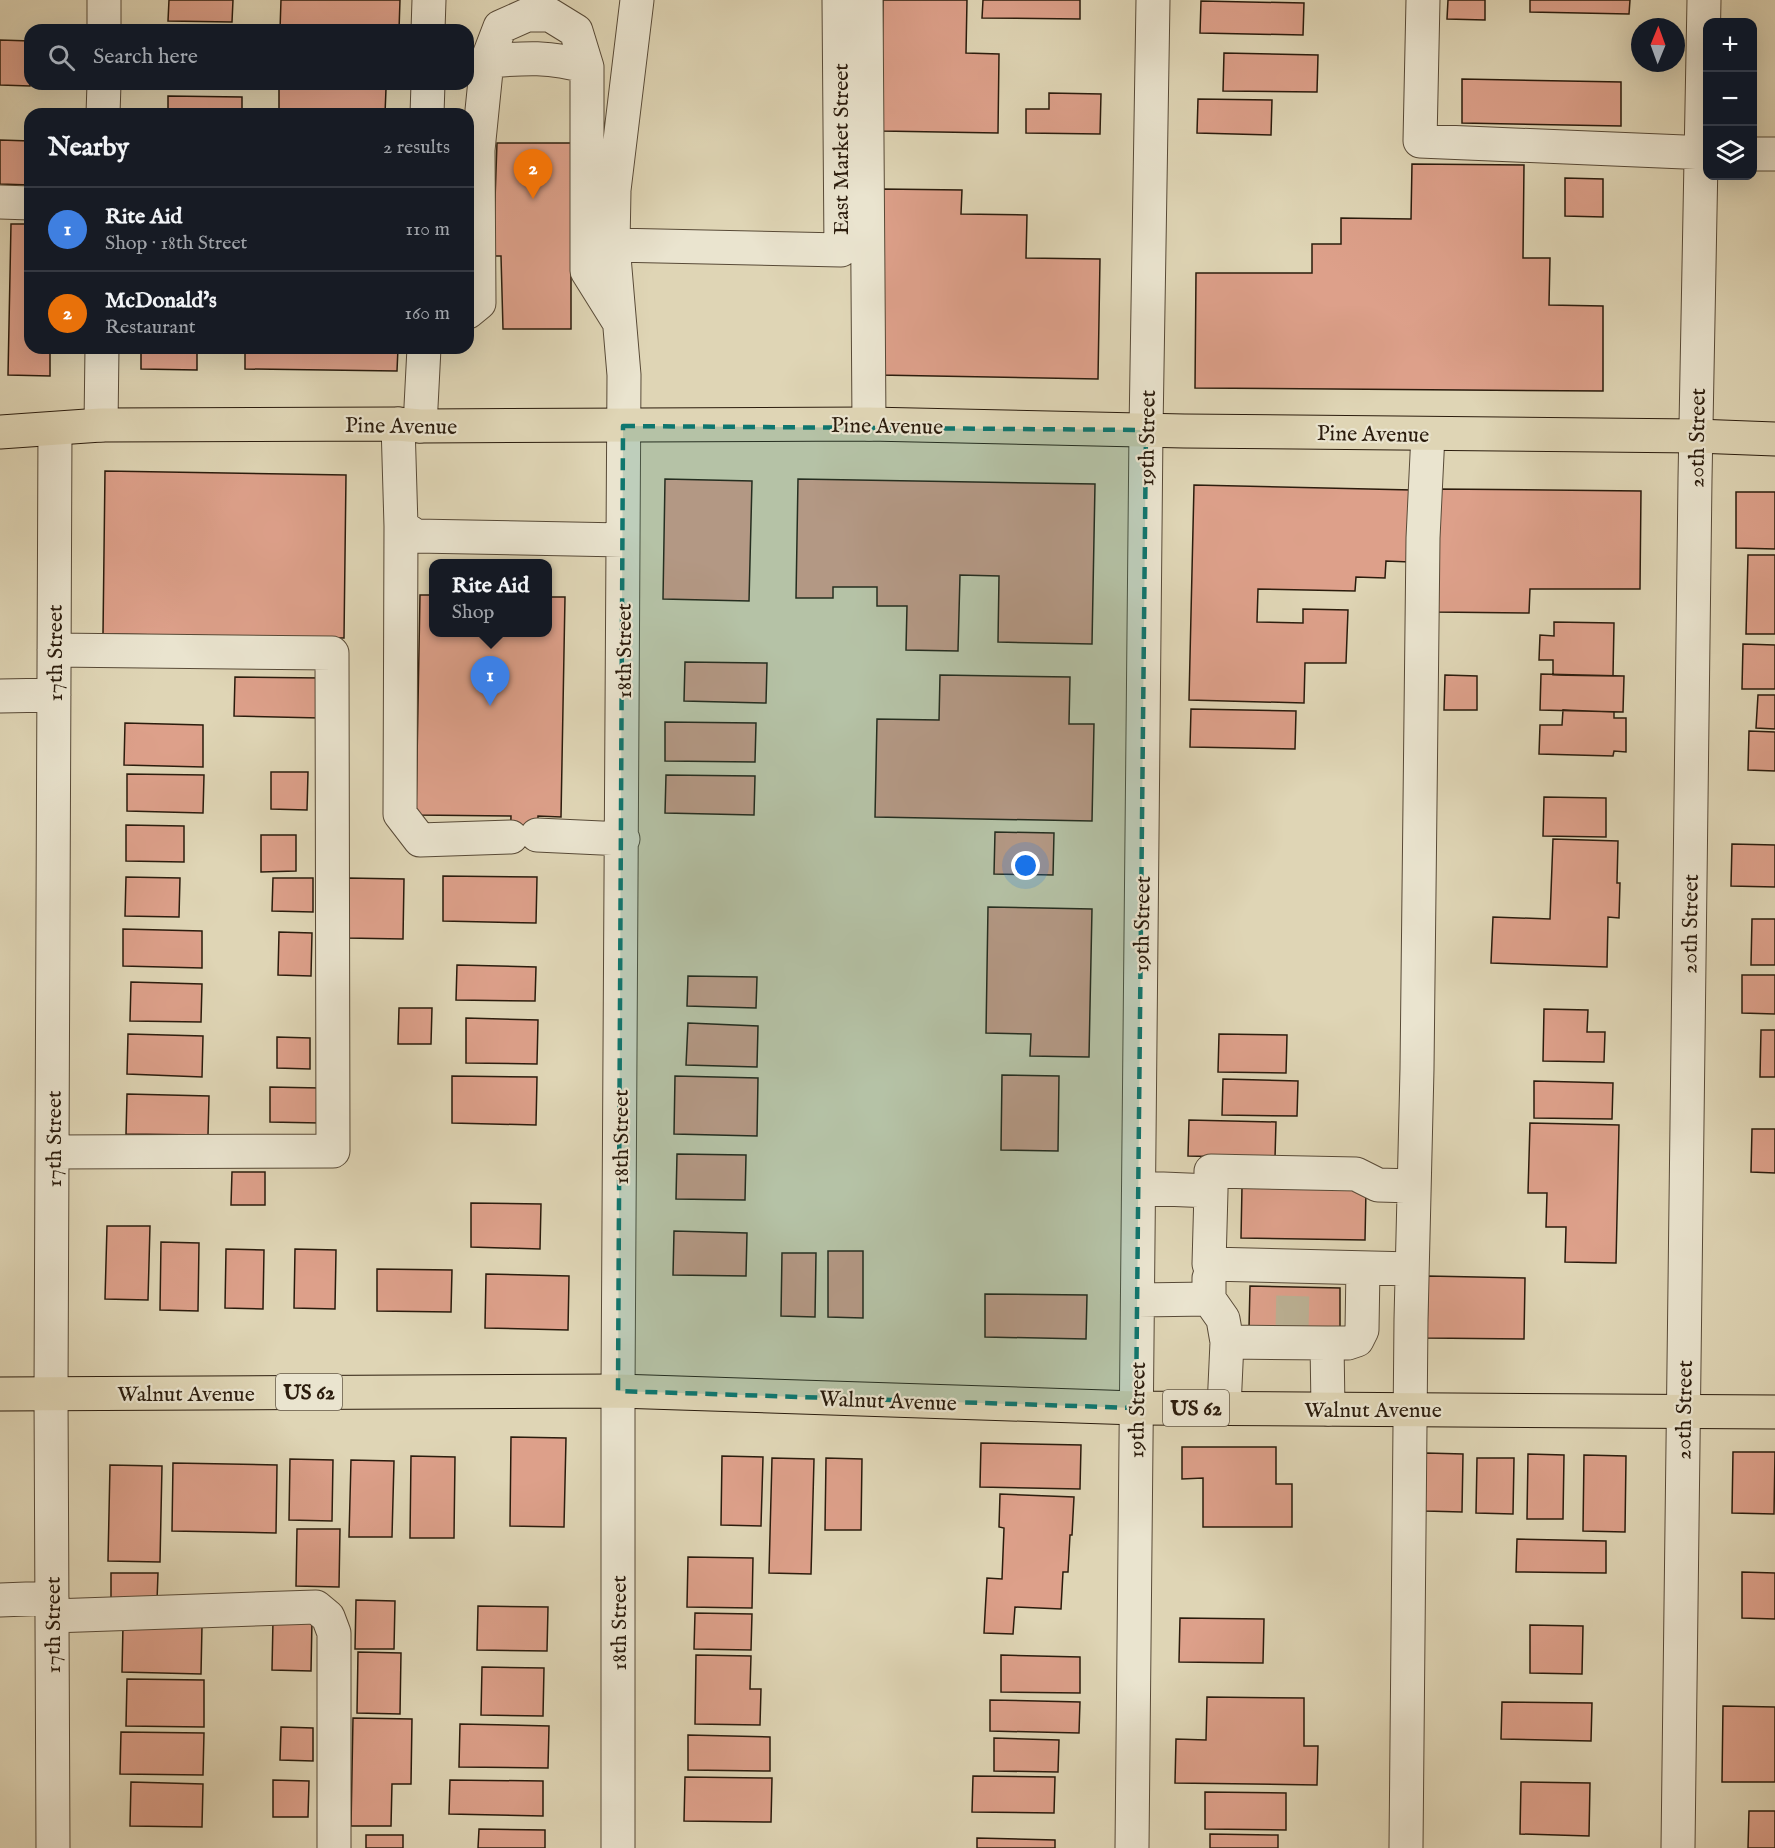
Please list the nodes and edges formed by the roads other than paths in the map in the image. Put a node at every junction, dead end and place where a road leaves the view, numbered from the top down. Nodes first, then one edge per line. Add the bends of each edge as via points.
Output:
1 (104, 0) edge
2 (429, 0) edge
3 (637, 0) edge
4 (839, 0) edge
5 (866, 0) edge
6 (1154, 0) edge
7 (1423, 0) edge
8 (1704, 0) edge
9 (104, 24) edge
10 (428, 24) edge
11 (487, 61) junction
12 (587, 67) junction
13 (104, 90) edge
14 (428, 90) edge
15 (103, 108) edge
16 (427, 108) edge
17 (1705, 126) edge
18 (1703, 153) edge
19 (1757, 154) edge
20 (1775, 154) edge
21 (1704, 180) edge
22 (0, 202) edge
23 (24, 203) edge
24 (613, 245) junction
25 (474, 307) edge
26 (619, 323) junction
27 (102, 354) edge
28 (423, 354) edge
29 (869, 424) junction
30 (101, 425) junction
31 (409, 425) junction
32 (623, 426) junction
33 (55, 429) junction
34 (1146, 430) junction
35 (0, 432) edge
36 (1428, 434) junction
37 (1696, 436) junction
38 (1775, 439) edge
39 (401, 526) junction
40 (623, 540) junction
41 (54, 650) junction
42 (54, 695) junction
43 (0, 696) edge
44 (622, 839) junction
45 (52, 1152) junction
46 (1414, 1186) junction
47 (1139, 1188) junction
48 (1211, 1191) junction
49 (1209, 1264) junction
50 (1363, 1268) junction
51 (1412, 1269) junction
52 (1209, 1299) junction
53 (1138, 1300) junction
54 (1227, 1342) junction
55 (1328, 1342) junction
56 (618, 1391) junction
57 (51, 1393) junction
58 (0, 1394) edge
59 (1136, 1408) junction
60 (1224, 1408) junction
61 (1328, 1409) junction
62 (1411, 1409) junction
63 (1683, 1411) junction
64 (1775, 1412) edge
65 (0, 1600) edge
66 (52, 1607) junction
67 (53, 1848) edge
68 (334, 1848) edge
69 (618, 1848) edge
70 (1132, 1848) edge
71 (1406, 1848) edge
72 (1678, 1848) edge

1 - 9 street
2 - 10 street
3 - 24 street, 18th Street via 614,190
4 - 24 street, East Market Street via 841,250
5 - 29 street, East Market Street
6 - 34 street, 19th Street
7 - 18 street via 1420,141
8 - 17 street, 20th Street
11 - 12 street via 533,57
11 - 12 street via 500,27 527,15 550,15 576,31
11 - 25 street via 478,150 479,303
12 - 26 street via 587,271
13 - 15 street
14 - 16 street
19 - 20 street
21 - 37 street, 20th Street
22 - 23 street
24 - 26 street, 18th Street
26 - 32 street, 18th Street
27 - 30 street
28 - 31 street
29 - 32 main road, Pine Avenue
29 - 34 main road, Pine Avenue
30 - 31 main road, Pine Avenue
30 - 33 main road, Pine Avenue
31 - 32 main road, Pine Avenue
31 - 39 street
32 - 40 street, 18th Street
33 - 35 main road, Pine Avenue
33 - 41 street, 17th Street
34 - 36 main road, Pine Avenue
34 - 47 street, 19th Street
36 - 37 main road, Pine Avenue
36 - 46 street via 1423,538
37 - 38 main road, Pine Avenue
37 - 63 street, 20th Street
39 - 40 street via 416,536
39 - 44 street via 400,814 420,840 524,836
40 - 44 street, 18th Street
41 - 42 street, 17th Street
41 - 45 street via 332,653 333,1151
42 - 43 street
42 - 45 street, 17th Street
44 - 56 street, 18th Street
45 - 57 street, 17th Street
46 - 48 street via 1378,1185 1356,1174 1211,1171
46 - 51 street
47 - 48 street
47 - 53 street, 19th Street
48 - 49 street
49 - 50 street via 1293,1277
49 - 52 street
50 - 51 street
50 - 55 street via 1362,1330 1357,1340 1348,1344
51 - 62 street
52 - 53 street
52 - 54 street via 1223,1320
53 - 59 street, 19th Street
54 - 55 street via 1292,1336
54 - 60 street
55 - 61 street
56 - 57 main road, Walnut Avenue / US 62
56 - 59 main road, Walnut Avenue / US 62
56 - 69 street, 18th Street
57 - 58 main road, Walnut Avenue / US 62
57 - 66 street, 17th Street
59 - 60 main road, Walnut Avenue / US 62
59 - 70 street, 19th Street
60 - 61 main road, Walnut Avenue / US 62
61 - 62 main road, Walnut Avenue / US 62
62 - 63 main road, Walnut Avenue / US 62
62 - 71 street
63 - 64 main road, Walnut Avenue / US 62
63 - 72 street, 20th Street
65 - 66 street
66 - 67 street, 17th Street
66 - 68 street via 316,1607 328,1617 334,1633

